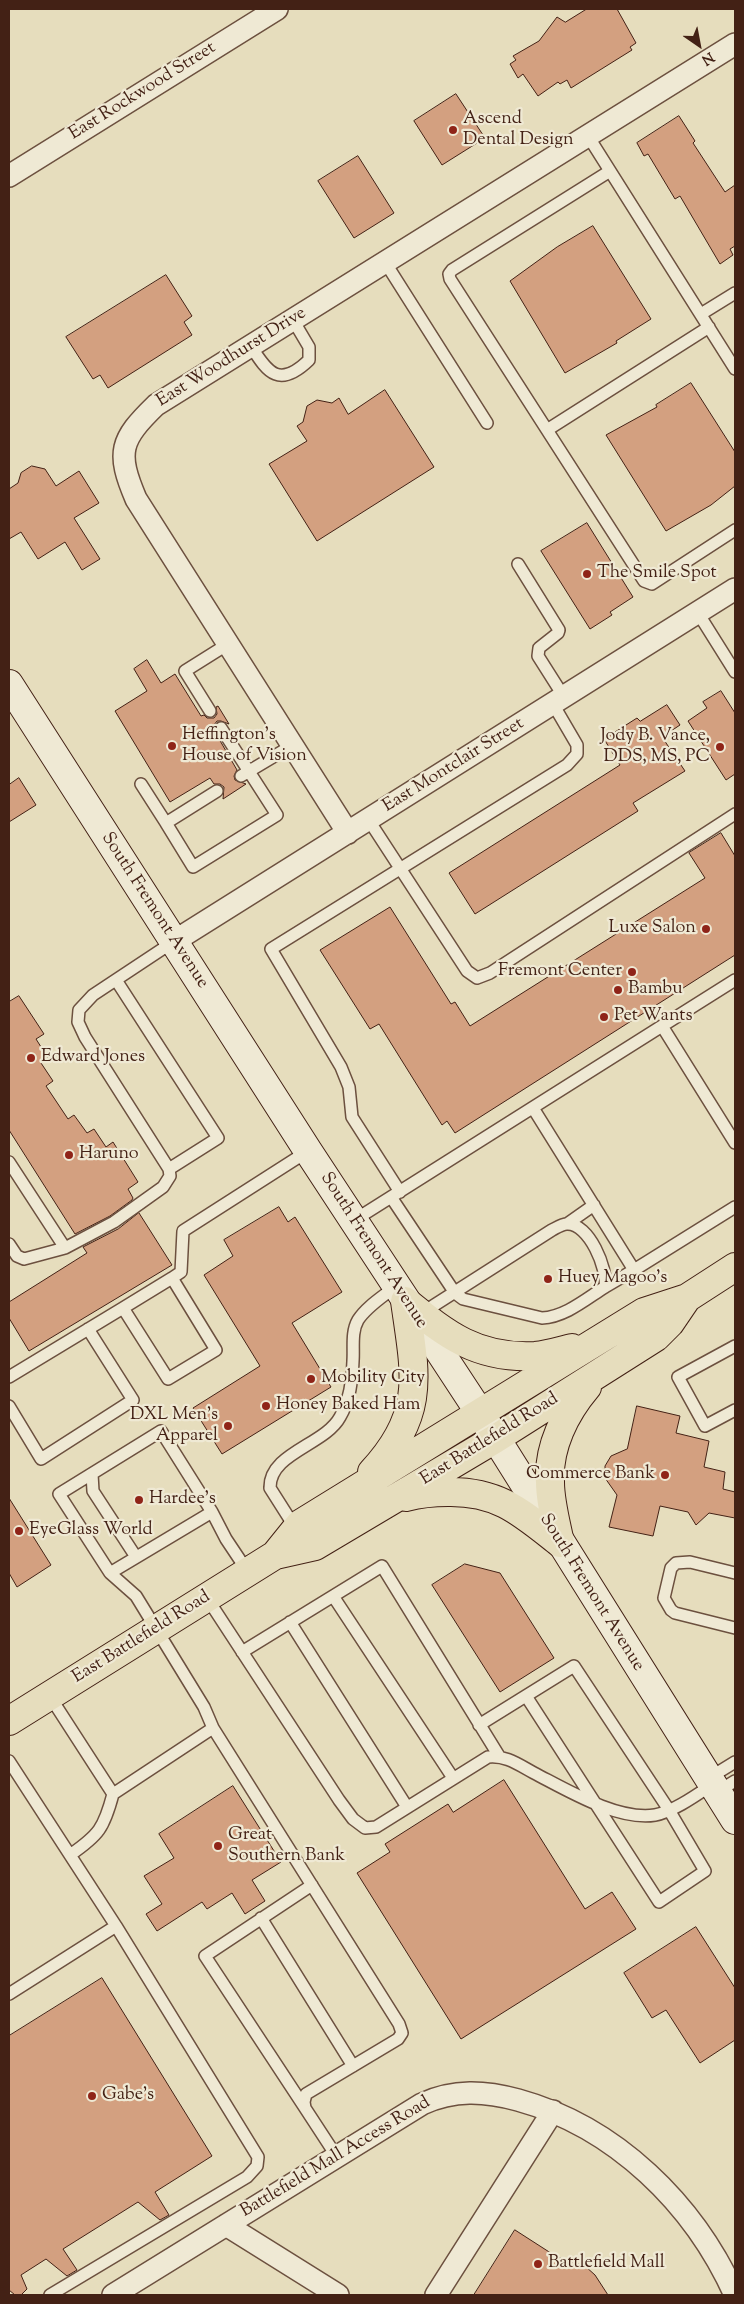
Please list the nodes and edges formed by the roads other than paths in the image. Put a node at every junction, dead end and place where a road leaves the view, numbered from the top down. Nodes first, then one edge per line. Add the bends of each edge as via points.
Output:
1 (277, 9) edge
2 (735, 44) edge
3 (588, 136) junction
4 (610, 171) junction
5 (9, 176) edge
6 (385, 262) junction
7 (735, 293) edge
8 (701, 314) junction
9 (293, 320) junction
10 (709, 327) junction
11 (251, 346) junction
12 (735, 369) edge
13 (487, 423) dead end
14 (547, 430) junction
15 (735, 530) edge
16 (518, 564) dead end
17 (735, 591) edge
18 (698, 613) junction
19 (228, 644) junction
20 (735, 672) edge
21 (9, 684) edge
22 (559, 701) junction
23 (210, 711) dead end
24 (222, 728) dead end
25 (293, 745) junction
26 (245, 774) junction
27 (141, 784) dead end
28 (218, 791) dead end
29 (735, 814) edge
30 (368, 819) junction
31 (166, 823) junction
32 (348, 833) junction
33 (400, 868) junction
34 (173, 942) junction
35 (116, 980) junction
36 (735, 980) edge
37 (662, 1026) junction
38 (533, 1108) junction
39 (732, 1129) edge
40 (735, 1144) edge
41 (308, 1151) junction
42 (9, 1162) edge
43 (169, 1169) junction
44 (395, 1194) junction
45 (594, 1206) junction
46 (735, 1207) edge
47 (353, 1221) junction
48 (567, 1224) junction
49 (9, 1244) edge
50 (65, 1248) junction
51 (735, 1267) edge
52 (634, 1270) junction
53 (172, 1278) junction
54 (605, 1287) junction
55 (455, 1293) junction
56 (687, 1298) junction
57 (407, 1300) junction
58 (123, 1308) junction
59 (88, 1329) junction
60 (593, 1343) junction
61 (735, 1346) edge
62 (597, 1374) junction
63 (9, 1377) edge
64 (9, 1406) edge
65 (735, 1410) edge
66 (480, 1413) junction
67 (495, 1439) junction
68 (92, 1474) junction
69 (355, 1490) junction
70 (386, 1504) junction
71 (212, 1512) junction
72 (296, 1529) junction
73 (560, 1543) junction
74 (275, 1556) junction
75 (136, 1557) junction
76 (248, 1572) junction
77 (110, 1573) junction
78 (735, 1573) edge
79 (333, 1596) junction
80 (207, 1598) junction
81 (290, 1622) junction
82 (156, 1628) junction
83 (735, 1628) edge
84 (242, 1652) junction
85 (49, 1695) junction
86 (526, 1696) junction
87 (9, 1721) edge
88 (479, 1725) junction
89 (213, 1728) junction
90 (499, 1756) junction
91 (9, 1761) edge
92 (735, 1762) edge
93 (19, 1777) junction
94 (452, 1778) junction
95 (9, 1783) edge
96 (718, 1784) edge
97 (113, 1794) junction
98 (594, 1802) junction
99 (407, 1807) junction
100 (669, 1810) junction
101 (735, 1820) edge
102 (70, 1855) junction
103 (312, 1885) junction
104 (262, 1918) junction
105 (116, 1926) junction
106 (9, 1994) edge
107 (353, 2066) junction
108 (306, 2108) junction
109 (553, 2111) junction
110 (337, 2156) junction
111 (226, 2225) junction
112 (50, 2295) edge
113 (113, 2295) edge
114 (338, 2295) edge
115 (436, 2295) edge
116 (735, 2295) edge

1 - 5 street, East Rockwood Street
2 - 3 street, East Woodhurst Drive
3 - 4 lane
3 - 6 street, East Woodhurst Drive
4 - 8 lane
4 - 14 lane via 449,274
6 - 9 street, East Woodhurst Drive
6 - 13 lane
7 - 8 lane
8 - 10 lane
9 - 11 street, East Woodhurst Drive
9 - 11 lane via 310,347 309,360 298,371 276,375 264,368
10 - 12 lane
10 - 14 lane
11 - 19 street, East Woodhurst Drive via 156,405 126,439 122,456 136,499
14 - 15 lane via 648,584
16 - 22 lane via 559,630 538,651
17 - 18 street, East Montclair Street
18 - 20 lane
18 - 22 street, East Montclair Street
19 - 23 lane via 185,671
19 - 25 street, East Woodhurst Drive
21 - 34 main road, South Fremont Avenue
22 - 30 street, East Montclair Street
22 - 33 lane via 577,745 577,754 567,765
24 - 26 lane
25 - 26 lane
25 - 32 street, East Woodhurst Drive
26 - 31 lane via 277,815 193,867
27 - 31 lane
28 - 31 lane
29 - 33 lane via 477,978 467,971
30 - 32 street, East Montclair Street
30 - 33 lane
32 - 34 street, East Montclair Street
33 - 44 lane via 271,949 341,1067 348,1087 352,1118
34 - 35 lane
34 - 41 main road, South Fremont Avenue
35 - 43 lane via 93,995 79,1010 78,1022
35 - 43 lane via 218,1138
36 - 37 lane
37 - 38 lane
37 - 39 lane
38 - 44 lane
38 - 45 lane
39 - 40 lane
41 - 47 main road, South Fremont Avenue
41 - 53 lane via 183,1231 181,1272
42 - 50 lane
43 - 50 lane via 167,1182 152,1196 114,1222
44 - 47 lane
44 - 55 lane
45 - 48 lane
45 - 52 lane
46 - 52 lane
47 - 57 main road, South Fremont Avenue
48 - 54 lane via 578,1227 589,1238 604,1265
48 - 55 lane via 552,1230
49 - 50 lane via 24,1259
51 - 56 main road, East Battlefield Road
52 - 54 lane
53 - 58 lane
53 - 58 lane via 216,1350 168,1379
54 - 55 lane via 565,1312 542,1318 463,1299
55 - 57 lane
56 - 60 main road, East Battlefield Road via 644,1312
56 - 62 main road, East Battlefield Road via 656,1337
57 - 60 main road via 452,1338 481,1350 512,1356 537,1356
57 - 66 main road, South Fremont Avenue
57 - 69 main road via 414,1390 410,1410 399,1437 385,1458
57 - 72 lane via 364,1312 354,1329 351,1381 346,1405 337,1423 279,1465 272,1474 270,1488
58 - 59 lane
59 - 63 lane
59 - 64 lane via 133,1400 41,1459
60 - 66 main road, East Battlefield Road
61 - 65 lane via 678,1377 705,1426
62 - 67 main road, East Battlefield Road
62 - 73 main road via 575,1401 554,1447 549,1479
66 - 67 main road, South Fremont Avenue
66 - 69 main road, East Battlefield Road
67 - 70 main road, East Battlefield Road
67 - 73 main road, South Fremont Avenue
68 - 71 lane via 161,1431
68 - 75 lane via 93,1491
68 - 77 lane via 59,1494
69 - 72 main road, East Battlefield Road
70 - 73 main road via 422,1492 481,1494 521,1513
70 - 74 main road, East Battlefield Road via 315,1546
71 - 75 lane
71 - 76 lane
72 - 74 main road, East Battlefield Road
73 - 96 main road, South Fremont Avenue
74 - 76 main road, East Battlefield Road
75 - 77 lane
76 - 80 main road, East Battlefield Road
77 - 82 lane via 136,1596
78 - 83 lane via 690,1562 676,1563 671,1568 664,1598 675,1613
79 - 81 lane
79 - 88 lane via 382,1566
79 - 94 lane
80 - 82 main road, East Battlefield Road
80 - 84 lane
81 - 84 lane
81 - 99 lane
82 - 85 main road, East Battlefield Road
82 - 89 lane via 204,1707
84 - 99 lane via 358,1824 370,1829
85 - 87 main road, East Battlefield Road
85 - 97 lane
86 - 88 lane
86 - 98 lane
86 - 100 lane via 574,1666
88 - 90 lane
89 - 97 lane
89 - 103 lane
90 - 94 lane via 488,1757
90 - 98 lane
91 - 93 lane
92 - 96 lane
93 - 95 lane
93 - 102 lane
94 - 99 lane
96 - 100 lane
96 - 101 main road, South Fremont Avenue
97 - 102 lane via 107,1819 94,1839
98 - 100 lane via 639,1815 656,1815
98 - 100 lane via 659,1902 705,1871
102 - 105 lane
103 - 104 lane
103 - 107 lane via 399,2024 402,2034
104 - 107 lane
104 - 108 lane via 205,1956
105 - 106 lane
105 - 112 lane via 258,2157 257,2166 247,2178
107 - 108 lane via 306,2094
108 - 110 lane
109 - 110 street, Battlefield Mall Access Road via 499,2095 477,2092 448,2095 422,2104
109 - 115 street
109 - 116 street, Battlefield Mall Access Road via 607,2141 671,2196 712,2252
110 - 111 street, Battlefield Mall Access Road
111 - 113 street, Battlefield Mall Access Road
111 - 114 street

